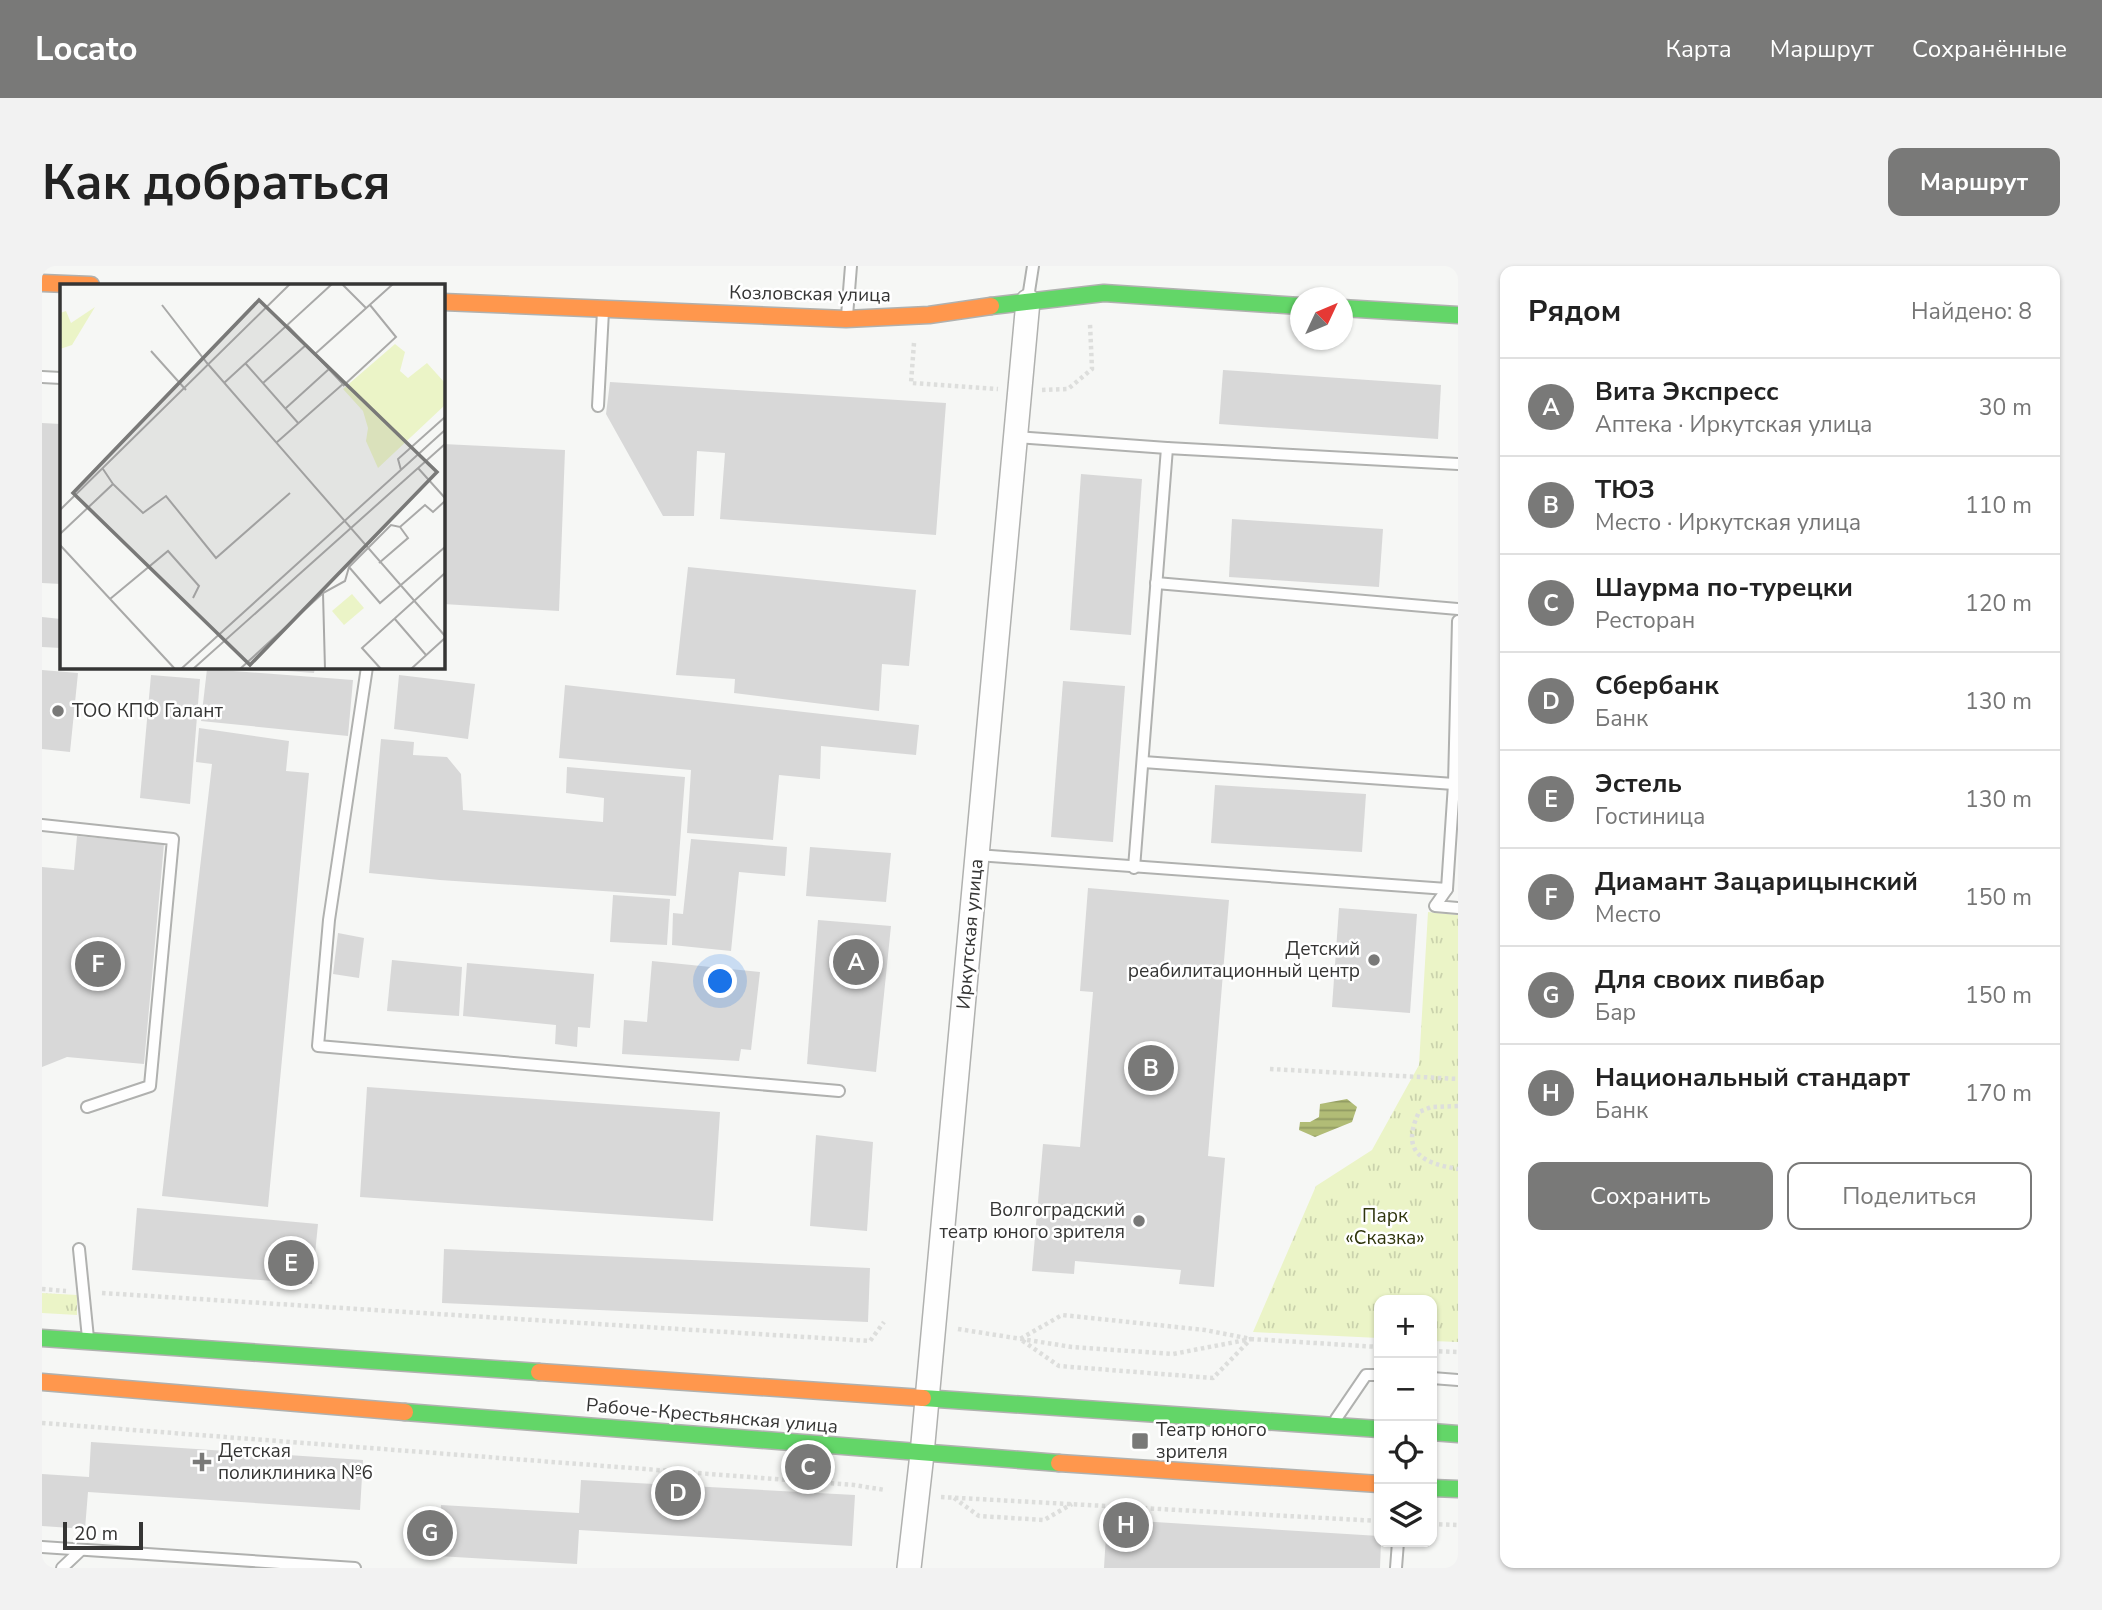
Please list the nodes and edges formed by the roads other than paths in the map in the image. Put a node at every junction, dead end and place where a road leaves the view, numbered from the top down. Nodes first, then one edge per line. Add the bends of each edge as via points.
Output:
1 (851, 266) edge
2 (1033, 266) edge
3 (42, 283) edge
4 (66, 284) edge
5 (1028, 301) junction
6 (444, 302) edge
7 (1290, 305) edge
8 (604, 308) junction
9 (1353, 309) edge
10 (1458, 315) edge
11 (846, 319) junction
12 (42, 377) edge
13 (60, 378) edge
14 (598, 406) dead end
15 (1015, 437) junction
16 (1167, 448) junction
17 (1458, 464) edge
18 (1156, 583) junction
19 (1458, 609) edge
20 (1458, 621) edge
21 (367, 668) edge
22 (1457, 674) edge
23 (1143, 762) junction
24 (1454, 784) junction
25 (42, 825) edge
26 (977, 855) junction
27 (1134, 868) junction
28 (1447, 890) junction
29 (1458, 908) edge
30 (839, 1091) dead end
31 (87, 1107) dead end
32 (79, 1249) dead end
33 (42, 1338) edge
34 (89, 1341) junction
35 (1374, 1375) edge
36 (1437, 1378) edge
37 (1458, 1380) edge
38 (42, 1382) edge
39 (926, 1399) junction
40 (1332, 1426) junction
41 (1374, 1429) edge
42 (1437, 1432) edge
43 (1458, 1434) edge
44 (922, 1454) junction
45 (1374, 1484) edge
46 (1437, 1488) edge
47 (1458, 1489) edge
48 (42, 1547) edge
49 (1398, 1547) edge
50 (81, 1550) junction
51 (62, 1568) edge
52 (355, 1568) edge
53 (909, 1568) edge
54 (1396, 1568) edge

1 - 11 lane
2 - 5 lane
3 - 4 main road
5 - 7 main road, Козловская улица via 1104,293
5 - 11 main road, Козловская улица via 929,315
5 - 15 street, Иркутская улица
6 - 8 main road, Козловская улица
8 - 11 main road, Козловская улица
8 - 14 lane
9 - 10 main road
12 - 13 lane
15 - 16 lane
15 - 26 street, Иркутская улица
16 - 17 lane
16 - 18 lane
18 - 19 lane
18 - 23 lane
20 - 22 lane
21 - 30 lane via 329,920 318,1046
22 - 24 lane
23 - 24 lane
23 - 27 lane
24 - 28 lane
25 - 31 lane via 173,839 150,1086
26 - 27 lane
26 - 39 street, Иркутская улица
27 - 28 lane
28 - 29 lane via 1435,906
32 - 34 lane
33 - 34 main road, Рабоче-Крестьянская улица
34 - 39 main road, Рабоче-Крестьянская улица
35 - 40 lane via 1366,1374
36 - 37 lane
38 - 44 main road, Рабоче-Крестьянская улица
39 - 40 main road, Рабоче-Крестьянская улица
39 - 44 street, Иркутская улица
40 - 41 main road, Рабоче-Крестьянская улица
42 - 43 main road
44 - 45 main road, Рабоче-Крестьянская улица
44 - 53 street, Иркутская улица
46 - 47 main road
48 - 50 lane
49 - 54 lane
50 - 51 lane
50 - 52 lane

